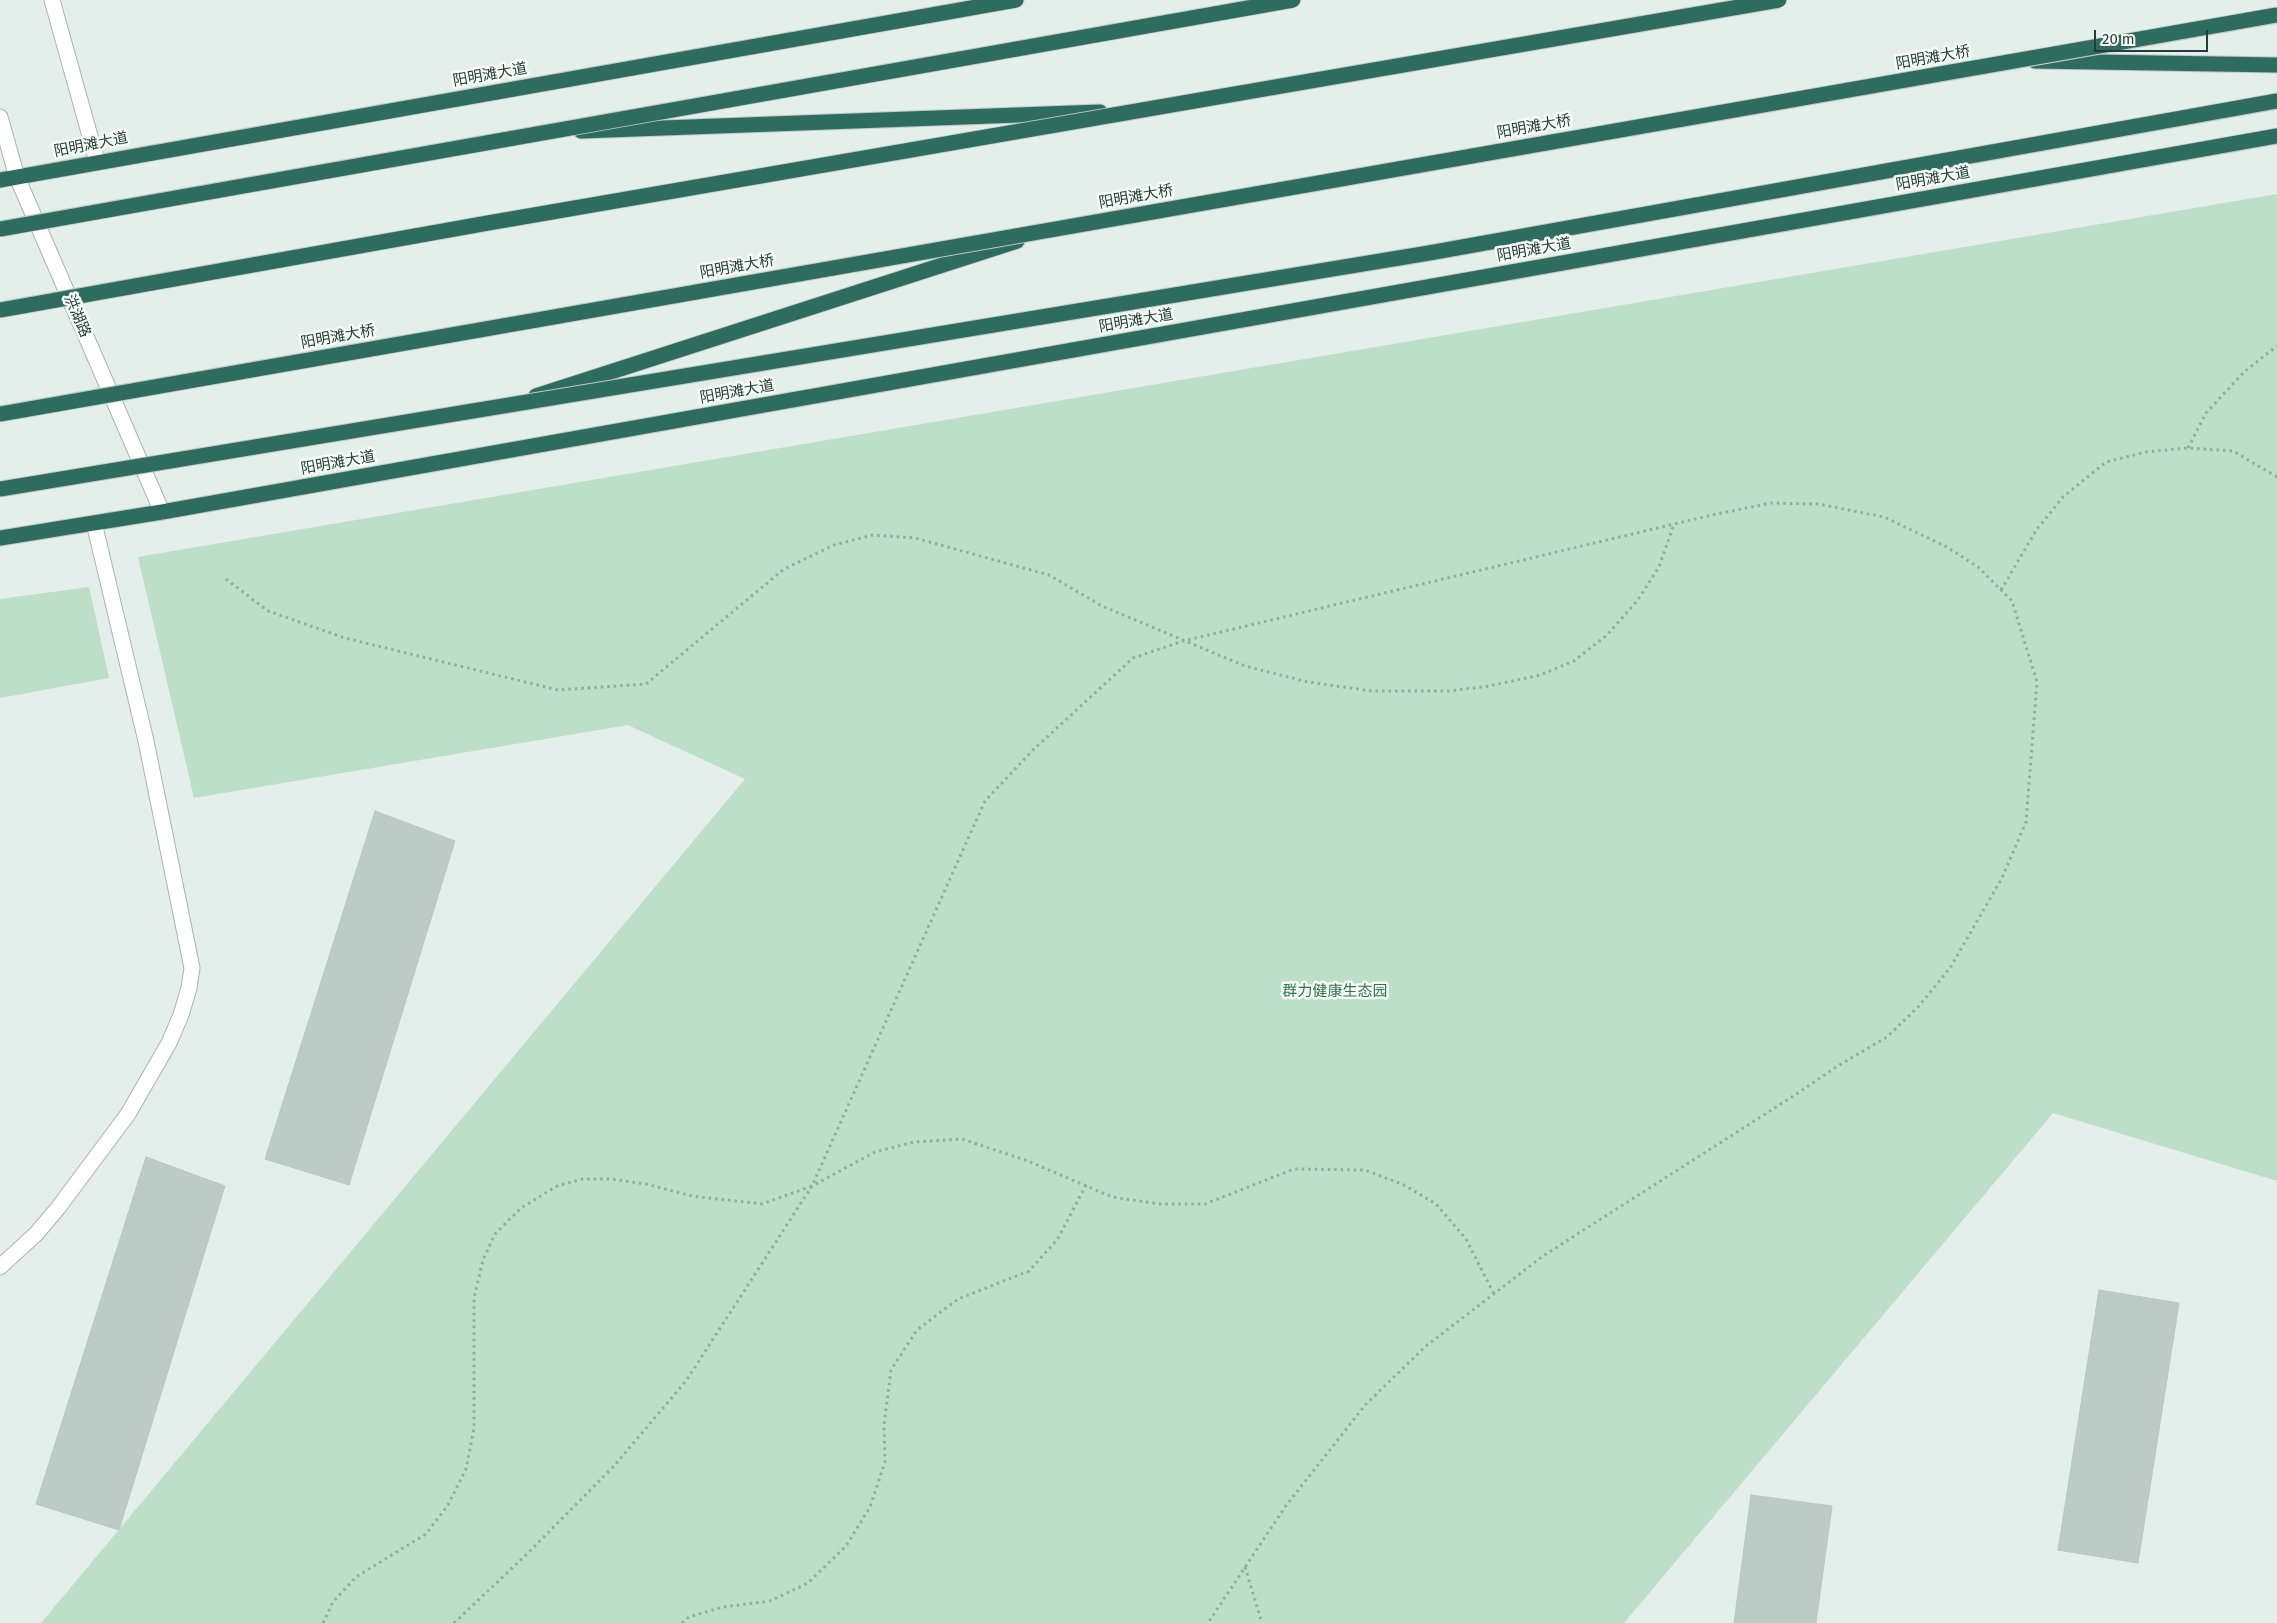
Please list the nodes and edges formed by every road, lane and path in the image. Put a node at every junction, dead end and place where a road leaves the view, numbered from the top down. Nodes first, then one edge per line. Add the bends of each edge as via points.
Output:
1 (52, 0) edge
2 (1016, 0) edge
3 (1293, 0) edge
4 (1779, 0) edge
5 (2277, 15) edge
6 (2014, 61) junction
7 (2277, 65) edge
8 (2277, 102) edge
9 (1134, 111) junction
10 (0, 117) edge
11 (545, 132) junction
12 (2277, 136) edge
13 (97, 161) junction
14 (17, 177) junction
15 (0, 180) edge
16 (0, 229) edge
17 (1049, 230) junction
18 (0, 310) edge
19 (2277, 346) edge
20 (504, 406) junction
21 (0, 414) edge
22 (2188, 448) junction
23 (2277, 477) edge
24 (0, 489) edge
25 (162, 512) junction
26 (94, 523) junction
27 (1674, 524) junction
28 (0, 538) edge
29 (226, 580) dead end
30 (2001, 590) junction
31 (1183, 641) junction
32 (1086, 1185) junction
33 (812, 1186) junction
34 (0, 1267) edge
35 (1494, 1294) junction
36 (1245, 1567) junction
37 (323, 1623) edge
38 (454, 1623) edge
39 (682, 1623) edge
40 (1208, 1623) edge
41 (1262, 1623) edge

1 - 13 street
2 - 13 highway, 阳明滩大道
3 - 11 highway, bridge
4 - 9 highway, bridge
5 - 6 highway, 阳明滩大桥, bridge
6 - 7 highway, bridge
6 - 17 highway, 阳明滩大桥, bridge
8 - 20 highway, bridge via 1429,253
9 - 11 highway, bridge
9 - 18 highway, bridge
10 - 14 street, 洪湖路
11 - 16 highway, bridge
12 - 25 highway, 阳明滩大道
13 - 14 highway, 阳明滩大道
14 - 15 highway, 阳明滩大道
14 - 25 street, 洪湖路
17 - 20 highway, bridge
17 - 21 highway, 阳明滩大桥, bridge
19 - 22 path via 2244,372 2206,413
20 - 24 highway, bridge
22 - 23 path via 2233,451
22 - 30 path via 2146,452 2106,462 2063,497 2037,529
25 - 26 highway, 阳明滩大道
26 - 28 highway, 阳明滩大道
26 - 34 street via 146,742 192,968 189,988 169,1043 128,1114 58,1208 36,1234
27 - 30 path via 1771,503 1818,504 1884,517 1946,546 1978,567
27 - 31 path
27 - 31 path via 1659,567 1637,601 1607,635 1574,661 1540,675 1448,691 1372,691 1308,682 1244,666
29 - 31 path via 268,611 345,638 558,690 646,684 784,569 834,545 874,536 915,538 1048,575 1102,606
30 - 35 path via 2012,601 2037,682 2026,822 2002,878 1950,968 1918,1007 1887,1037 1836,1066 1543,1256
31 - 33 path via 1133,658 1033,750 985,801
32 - 33 path via 962,1139 914,1142 874,1152
32 - 35 path via 1112,1197 1160,1204 1205,1204 1294,1169 1365,1170 1404,1185 1436,1204 1466,1239
32 - 39 path via 1057,1240 1029,1271 958,1299 917,1330 891,1370 884,1425 886,1462 870,1507 846,1546 808,1583 770,1601 723,1607 689,1617
33 - 37 path via 762,1204 692,1196 611,1179 583,1179 557,1186 521,1208 495,1234 483,1260 474,1298 474,1428 466,1469 448,1505 426,1534 356,1578 333,1602
33 - 38 path via 686,1381 614,1466
35 - 36 path via 1426,1346 1366,1404 1284,1507
36 - 40 path
36 - 41 path

